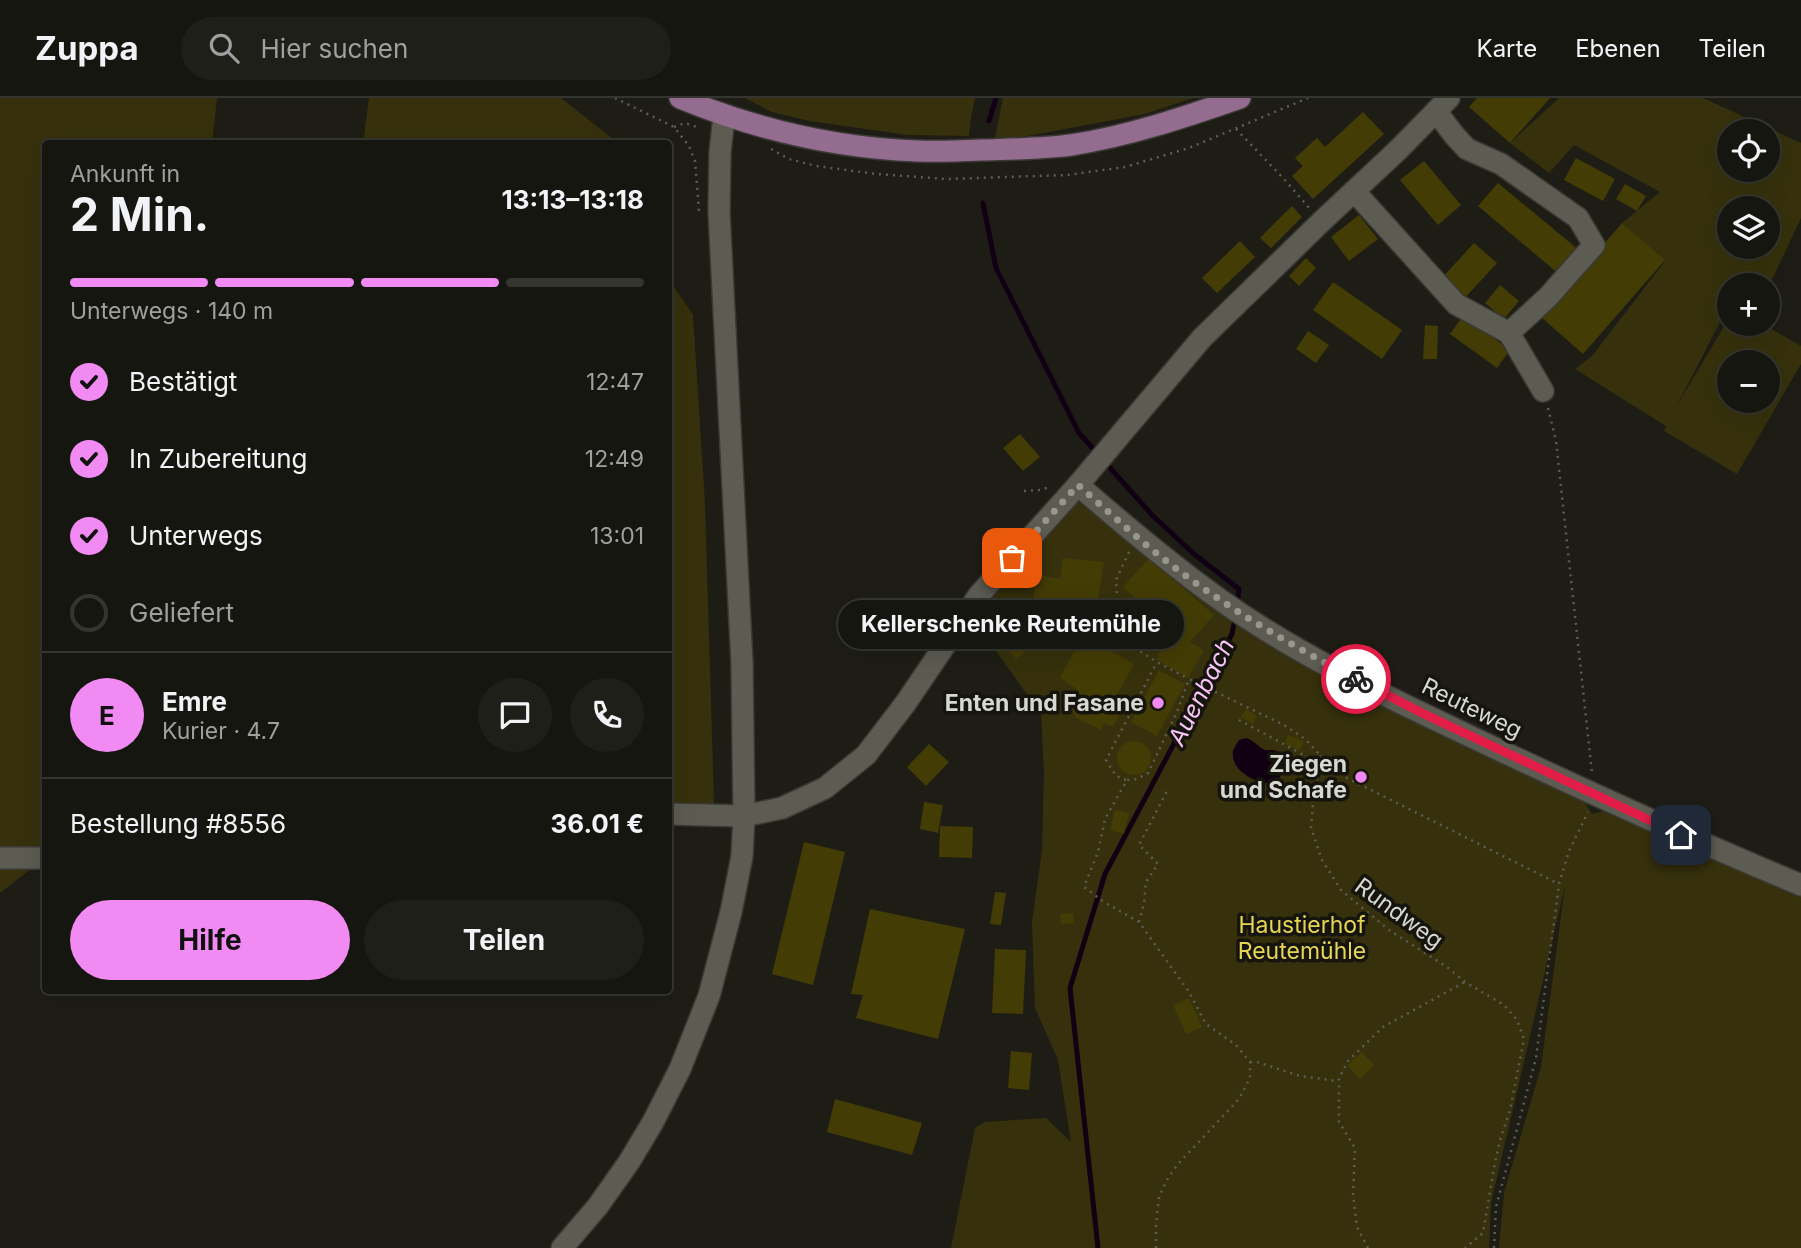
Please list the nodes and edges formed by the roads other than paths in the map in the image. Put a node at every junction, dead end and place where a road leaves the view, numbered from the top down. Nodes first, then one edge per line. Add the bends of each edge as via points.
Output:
1 (1240, 98) edge
2 (689, 100) edge
3 (1442, 104) edge
4 (724, 116) junction
5 (1354, 191) junction
6 (1509, 334) junction
7 (1543, 391) road end
8 (1084, 477) junction
9 (672, 814) edge
10 (744, 816) junction
11 (0, 858) edge
12 (42, 858) edge
13 (1801, 885) edge
14 (562, 1248) edge

1 - 4 main road via 1142,130 1070,145 1011,149 918,152 854,146
2 - 4 main road
3 - 5 street
3 - 6 street via 1454,135 1467,149 1501,164 1578,218 1594,245
4 - 10 street via 719,212 742,663
5 - 6 street via 1456,304
5 - 8 street via 1202,338
6 - 7 street
8 - 10 street via 979,595 866,755 825,788 782,808
8 - 13 street, Reuteweg via 1138,537 1223,601 1306,653 1597,796
9 - 10 street
10 - 14 street via 731,912 709,996 688,1051 629,1162
11 - 12 street

